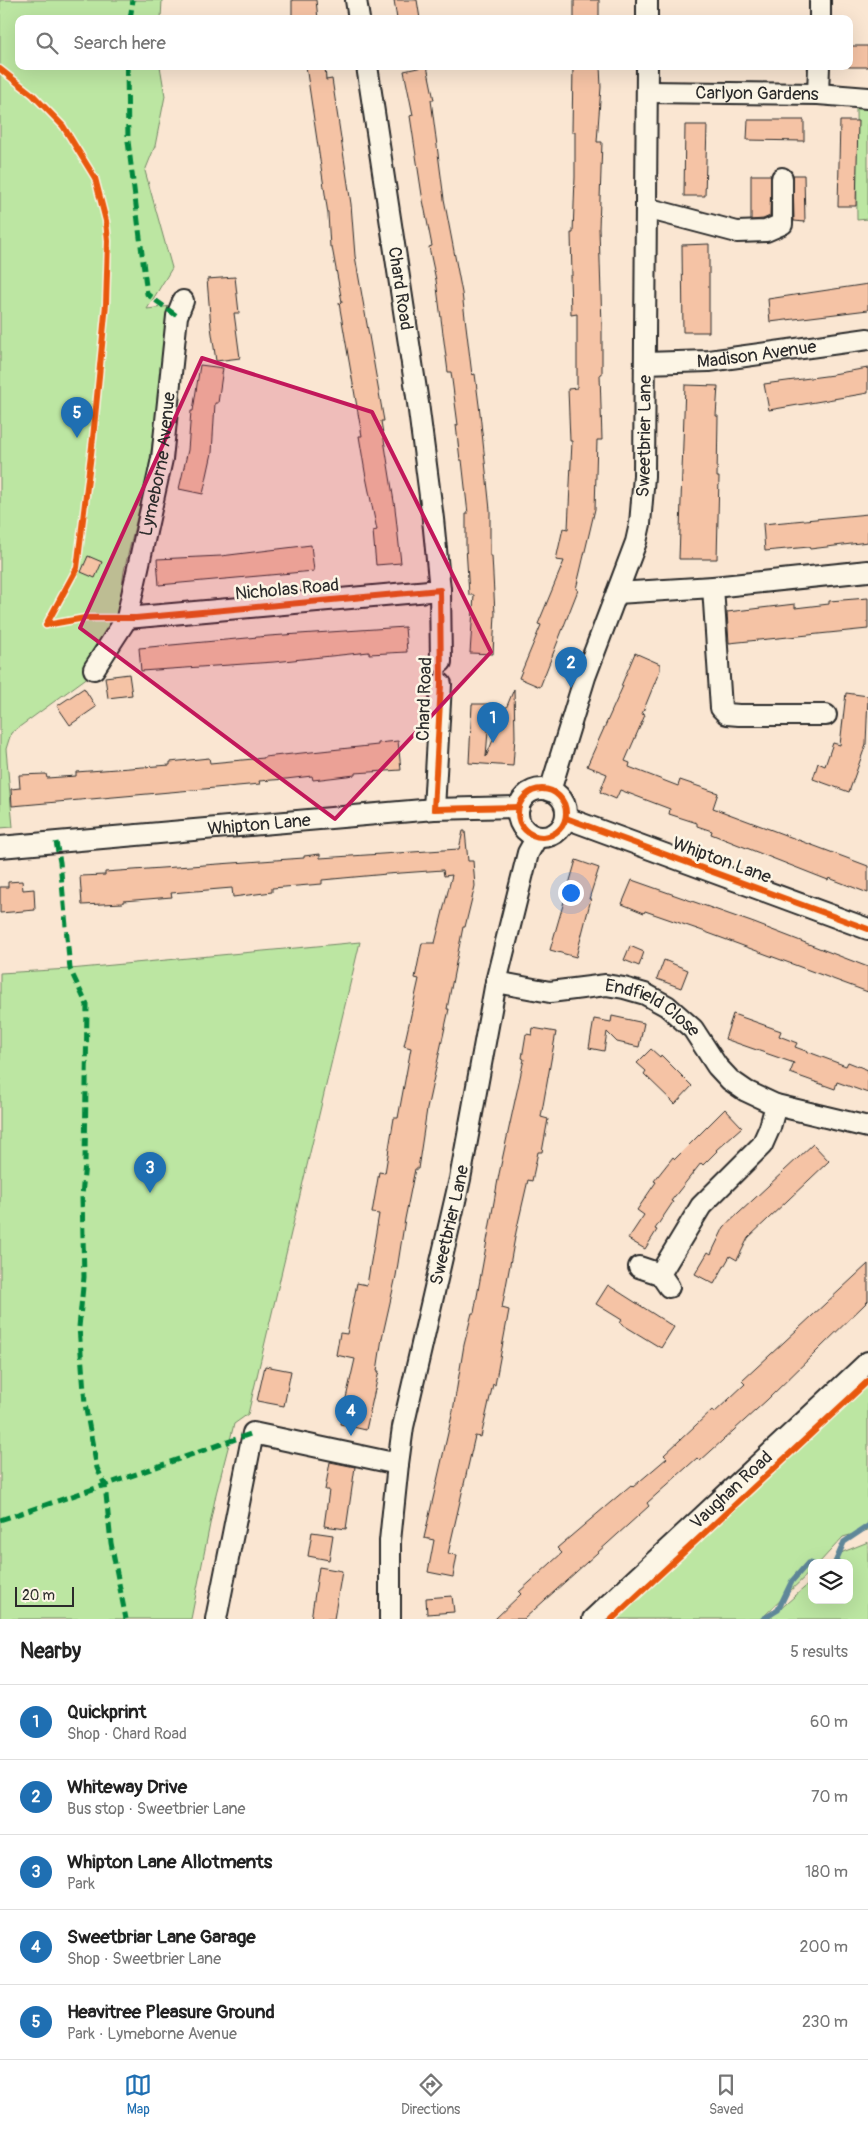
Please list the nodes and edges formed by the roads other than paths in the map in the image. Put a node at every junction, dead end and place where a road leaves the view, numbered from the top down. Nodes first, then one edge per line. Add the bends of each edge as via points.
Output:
1 (356, 0) edge
2 (647, 0) edge
3 (820, 0) edge
4 (358, 15) edge
5 (647, 15) edge
6 (820, 15) edge
7 (368, 70) edge
8 (647, 70) edge
9 (819, 70) edge
10 (647, 92) junction
11 (818, 94) junction
12 (868, 98) edge
13 (782, 178) dead end
14 (646, 208) junction
15 (183, 301) dead end
16 (868, 339) edge
17 (645, 363) junction
18 (868, 571) edge
19 (713, 587) junction
20 (440, 590) junction
21 (617, 593) junction
22 (131, 618) junction
23 (441, 662) dead end
24 (94, 668) dead end
25 (441, 684) dead end
26 (826, 715) dead end
27 (550, 791) junction
28 (519, 807) junction
29 (434, 809) junction
30 (566, 818) junction
31 (537, 837) junction
32 (0, 847) edge
33 (868, 929) edge
34 (496, 982) junction
35 (776, 1105) junction
36 (868, 1128) edge
37 (639, 1267) dead end
38 (868, 1362) edge
39 (398, 1464) junction
40 (216, 1619) edge
41 (390, 1619) edge
42 (593, 1619) edge

1 - 4 street
2 - 5 street
3 - 6 street
7 - 20 street, Chard Road via 418,403
8 - 10 street, Sweetbrier Lane
9 - 11 street
10 - 11 street, Carlyon Gardens
10 - 14 street, Sweetbrier Lane
11 - 12 street, Carlyon Gardens
13 - 14 street via 782,224 766,231 737,232
14 - 17 street, Sweetbrier Lane
15 - 22 street, Lymeborne Avenue via 177,316 162,459
16 - 17 street, Madison Avenue via 709,361
17 - 21 street, Sweetbrier Lane via 644,476 640,524
18 - 19 street
19 - 21 street
19 - 26 street via 721,708 727,714 738,715
20 - 22 street, Nicholas Road
20 - 23 street, Chard Road
21 - 27 street, Sweetbrier Lane via 585,676
22 - 24 street
25 - 29 street, Chard Road
27 - 28 street via 535,790
27 - 30 street via 563,801
28 - 29 street, Whipton Lane
28 - 31 street via 520,822 529,834
29 - 32 street, Whipton Lane
30 - 31 street via 552,835
30 - 33 street, Whipton Lane
31 - 34 street, Sweetbrier Lane via 528,853
34 - 35 street, Endfield Close via 550,992 606,985 645,994 667,1006 694,1029 717,1066 730,1080 746,1092
34 - 39 street, Sweetbrier Lane via 460,1179
35 - 36 street, Endfield Close
35 - 37 street via 762,1145 701,1206 665,1280
38 - 42 street, Vaughan Road
39 - 40 street via 253,1433
39 - 41 street, Sweetbrier Lane via 390,1541

